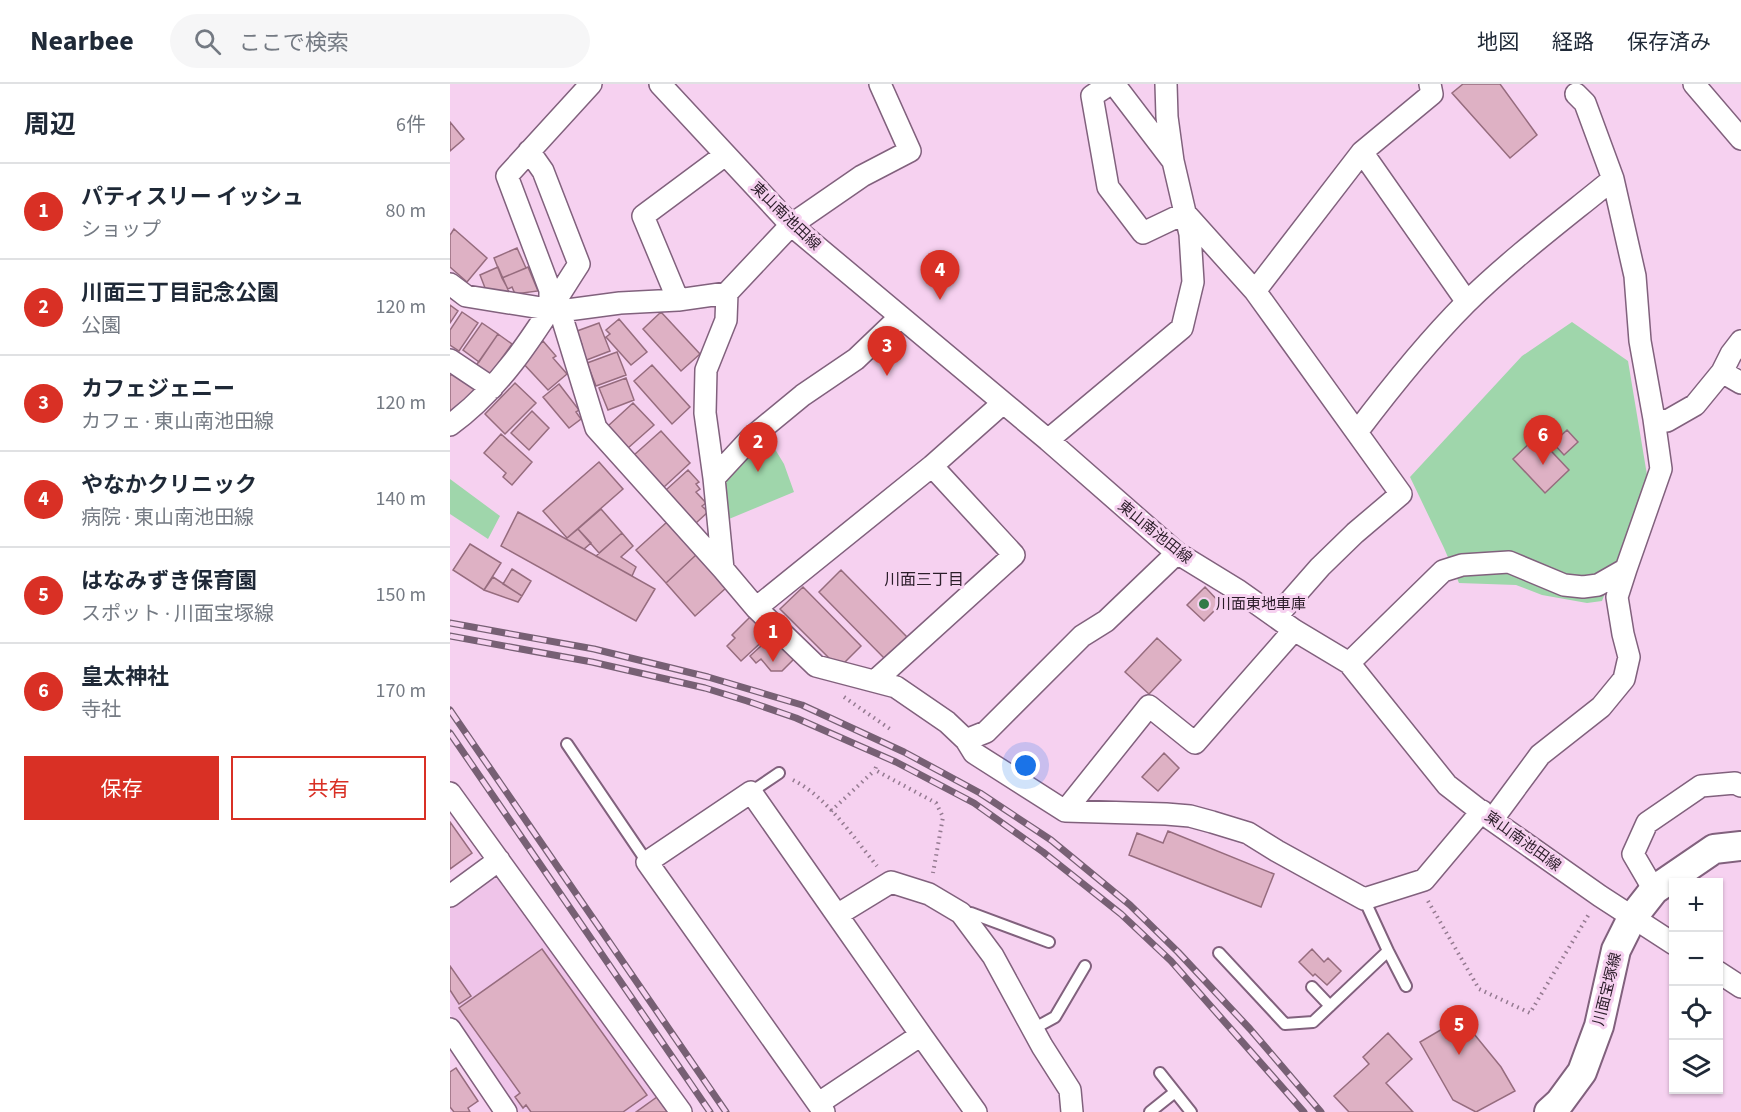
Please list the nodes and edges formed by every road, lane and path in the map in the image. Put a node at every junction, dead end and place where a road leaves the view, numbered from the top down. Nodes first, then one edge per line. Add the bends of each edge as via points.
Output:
1 (591, 84) edge
2 (660, 84) edge
3 (880, 84) edge
4 (1112, 84) edge
5 (1166, 84) edge
6 (1430, 84) edge
7 (1694, 84) edge
8 (1577, 87) edge
9 (1741, 139) edge
10 (529, 151) junction
11 (1362, 152) junction
12 (724, 155) junction
13 (1173, 161) junction
14 (1613, 179) junction
15 (1185, 213) junction
16 (791, 225) junction
17 (450, 284) edge
18 (1255, 291) junction
19 (727, 293) junction
20 (678, 300) junction
21 (1467, 302) junction
22 (555, 310) junction
23 (900, 316) junction
24 (1741, 341) edge
25 (450, 360) edge
26 (1722, 372) junction
27 (1741, 383) edge
28 (492, 388) junction
29 (1003, 403) junction
30 (1654, 419) junction
31 (450, 425) edge
32 (1357, 432) junction
33 (1048, 440) junction
34 (932, 466) junction
35 (714, 478) junction
36 (1177, 554) junction
37 (1626, 569) junction
38 (723, 570) junction
39 (756, 608) junction
40 (1276, 617) junction
41 (1294, 630) junction
42 (1348, 663) junction
43 (876, 680) junction
44 (966, 740) junction
45 (567, 744) dead end
46 (779, 773) joint
47 (1741, 786) edge
48 (751, 792) junction
49 (450, 793) edge
50 (831, 810) junction
51 (1065, 811) junction
52 (1487, 816) junction
53 (1741, 846) edge
54 (498, 860) junction
55 (647, 862) junction
56 (891, 882) junction
57 (1418, 882) junction
58 (1654, 890) junction
59 (929, 894) junction
60 (450, 896) edge
61 (1600, 896) junction
62 (1364, 899) junction
63 (961, 913) junction
64 (837, 915) junction
65 (1632, 918) junction
66 (1669, 941) edge
67 (1049, 942) dead end
68 (1388, 951) junction
69 (1219, 953) dead end
70 (1085, 966) dead end
71 (1723, 975) edge
72 (1406, 986) dead end
73 (1312, 987) dead end
74 (1741, 987) edge
75 (1330, 1005) junction
76 (450, 1029) edge
77 (1033, 1029) junction
78 (921, 1035) junction
79 (1160, 1073) dead end
80 (1175, 1092) junction
81 (822, 1108) edge
82 (1559, 1108) edge
83 (506, 1112) edge
84 (681, 1112) edge
85 (976, 1112) edge
86 (1072, 1112) edge
87 (1150, 1112) edge
88 (1191, 1112) edge

1 - 10 street
2 - 12 street, 東山南池田線
3 - 16 street via 910,151 862,176
4 - 13 street
4 - 15 street via 1092,96 1108,187 1143,233
5 - 13 street
6 - 11 street via 1432,94
7 - 9 street
8 - 14 street
10 - 22 street via 507,176
10 - 22 street via 543,171 579,264
11 - 18 street
11 - 21 street
12 - 16 street, 東山南池田線
12 - 20 street via 643,216
13 - 15 street
14 - 21 street
14 - 30 street via 1635,276 1640,341
15 - 18 street
15 - 33 street via 1193,282 1182,328
16 - 19 street
16 - 23 street, 東山南池田線
17 - 22 street via 466,296
18 - 32 street
19 - 20 street
19 - 35 street via 726,320 706,370 705,413
20 - 22 street
21 - 32 street via 1415,357
22 - 28 street
22 - 38 street via 596,428
23 - 29 street, 東山南池田線
23 - 35 street via 856,359 752,437
24 - 26 street
25 - 28 street
26 - 27 street
26 - 30 street via 1695,405 1667,421
28 - 31 street
29 - 33 street, 東山南池田線
29 - 34 street
30 - 37 street via 1661,469
32 - 40 street via 1401,494 1355,532
33 - 36 street, 東山南池田線
34 - 39 street
34 - 43 street via 1014,555
35 - 38 street
36 - 40 street, 東山南池田線
36 - 44 street via 1106,621 1082,636 986,732
37 - 42 street via 1598,585 1583,587 1564,585 1509,562 1462,564 1443,571
37 - 52 street via 1617,597 1629,657 1624,679 1601,706 1540,755
38 - 39 street
39 - 43 street via 816,666
40 - 41 street, 東山南池田線
41 - 42 street, 東山南池田線
41 - 51 street via 1195,743 1149,706
42 - 52 street, 東山南池田線 via 1447,785
43 - 44 street via 896,687
44 - 51 street via 974,753
45 - 55 lane
46 - 48 lane
46 - 50 path via 807,787
47 - 58 street via 1701,786 1647,823 1633,854
48 - 55 street
48 - 64 street
49 - 54 street
50 - 56 path
50 - 59 path via 876,768 936,803 943,817
51 - 62 street via 1166,814 1212,822 1248,833
52 - 57 street
52 - 61 street, 東山南池田線
53 - 58 street, 川面宝塚線 via 1714,849
54 - 60 street
54 - 84 street
55 - 81 street
56 - 59 street
56 - 64 street
57 - 61 path via 1479,989 1530,1013
57 - 62 street
58 - 65 street, 川面宝塚線
59 - 63 street
61 - 65 street, 東山南池田線
62 - 68 lane
63 - 67 lane
63 - 77 street via 993,956
64 - 78 street
65 - 66 street, 東山南池田線
65 - 82 street, 川面宝塚線 via 1616,950 1599,1026 1582,1071
68 - 72 lane
68 - 75 lane
69 - 75 lane via 1285,1024 1313,1022
70 - 77 lane via 1055,1017
71 - 74 street
73 - 75 lane
76 - 83 street
77 - 86 street via 1070,1090
78 - 81 street
78 - 85 street
79 - 80 lane
80 - 87 lane
80 - 88 lane

